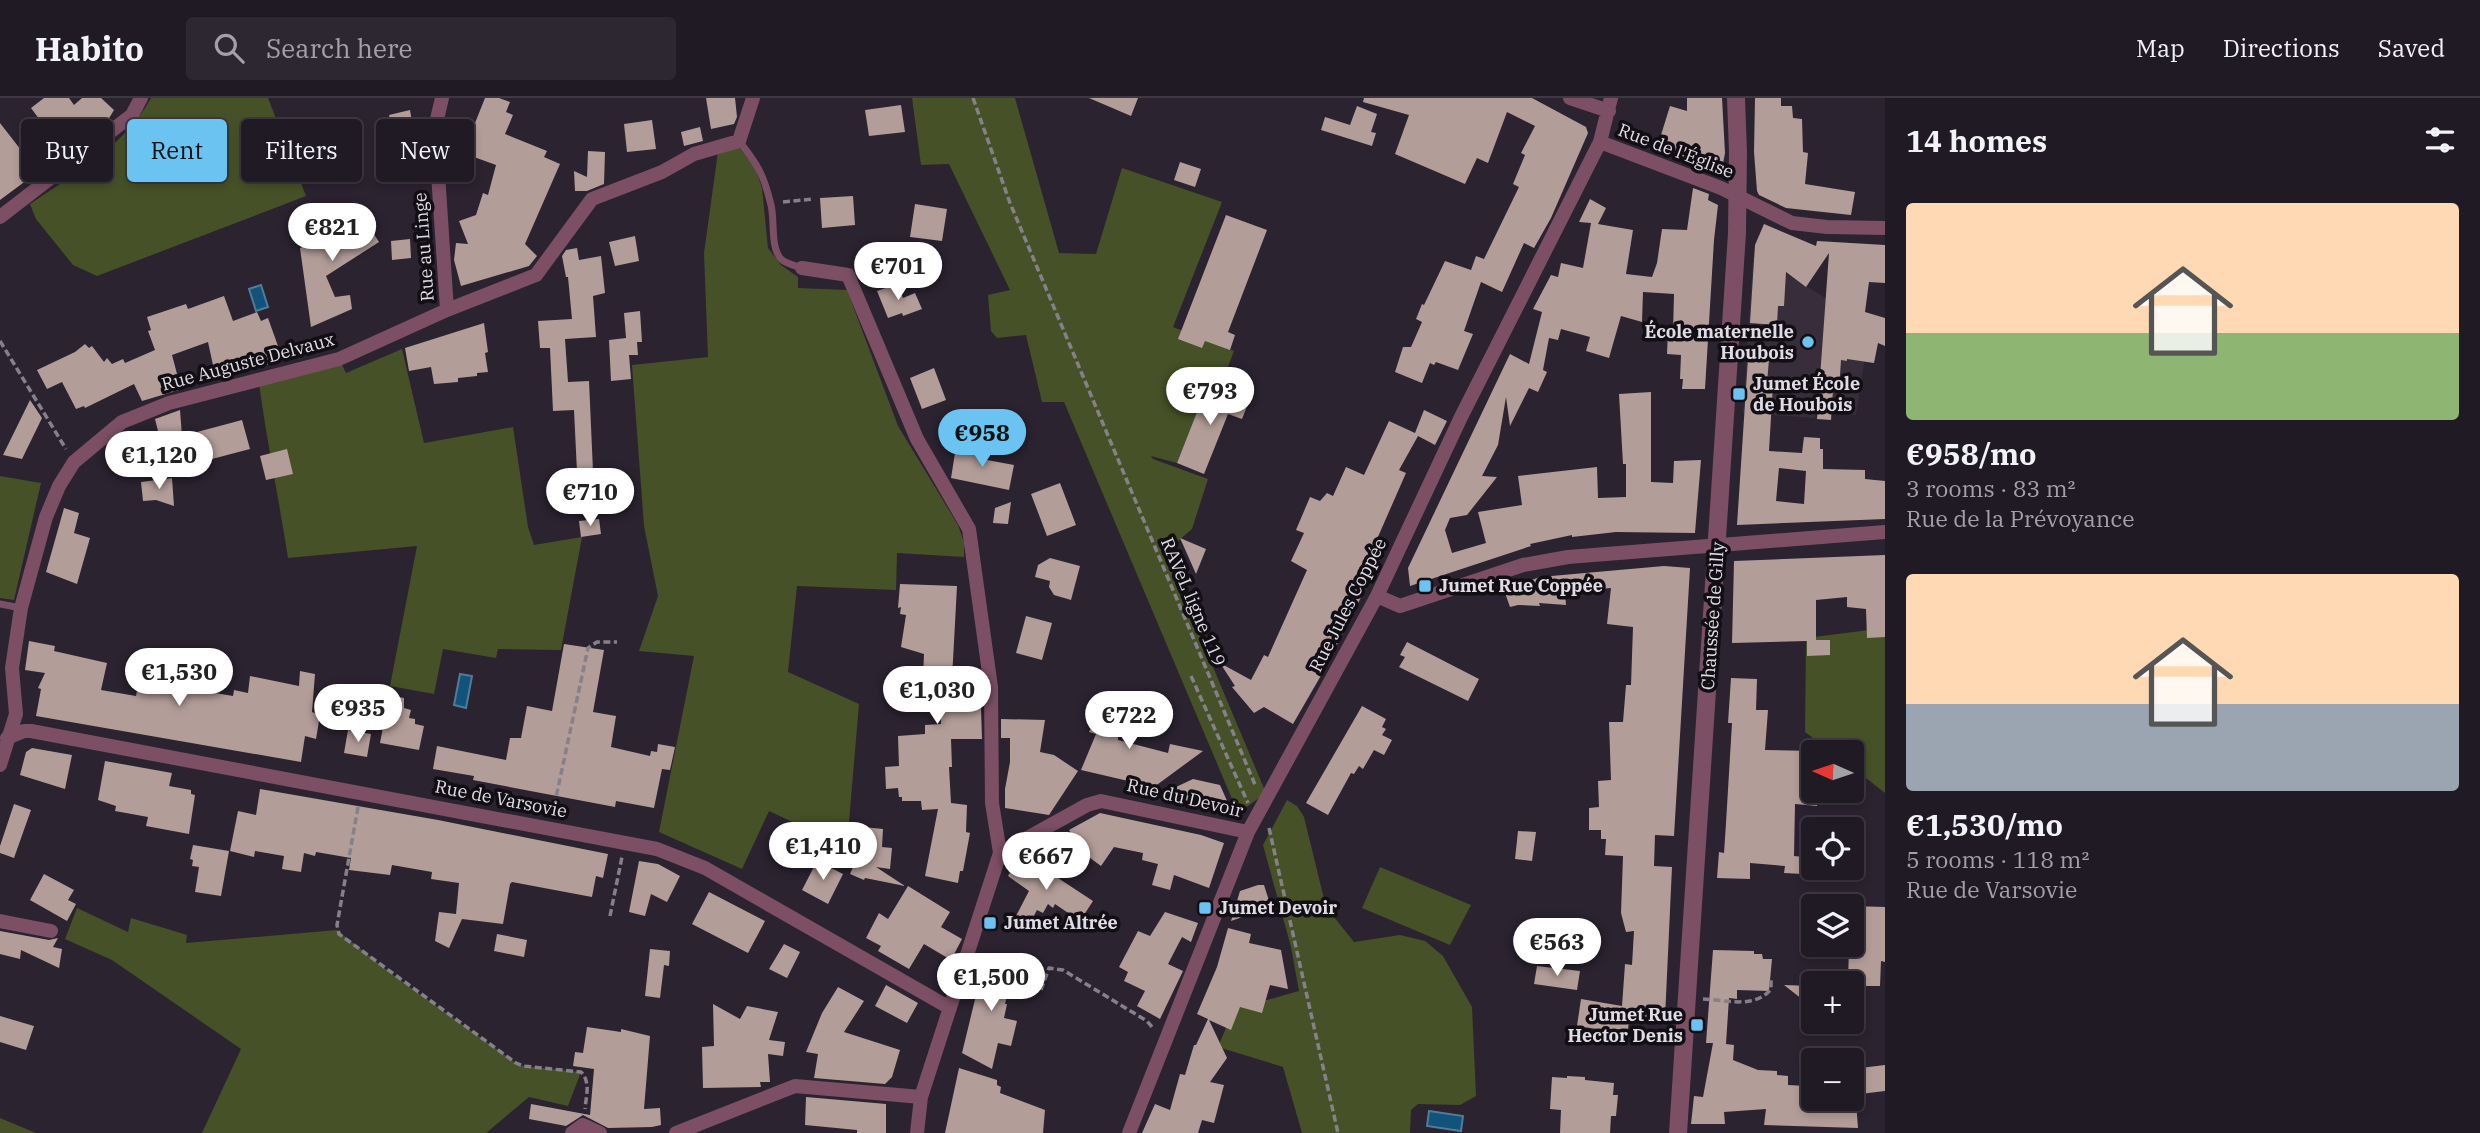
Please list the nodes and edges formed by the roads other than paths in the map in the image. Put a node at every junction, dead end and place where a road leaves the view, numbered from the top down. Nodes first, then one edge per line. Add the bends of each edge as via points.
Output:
1 (141, 98) edge
2 (442, 98) edge
3 (754, 98) edge
4 (1570, 98) edge
5 (1736, 98) edge
6 (1610, 104) edge
7 (739, 141) junction
8 (1600, 142) junction
9 (1738, 196) junction
10 (0, 217) edge
11 (1885, 228) edge
12 (803, 268) joint
13 (447, 310) junction
14 (1885, 532) edge
15 (1717, 546) junction
16 (1377, 596) junction
17 (0, 604) edge
18 (21, 608) junction
19 (5, 740) edge
20 (0, 765) edge
21 (1248, 832) junction
22 (1000, 853) junction
23 (0, 921) edge
24 (51, 930) dead end
25 (950, 1008) junction
26 (921, 1097) junction
27 (577, 1129) edge
28 (600, 1133) edge
29 (676, 1133) edge
30 (917, 1133) edge
31 (1129, 1133) edge
32 (1678, 1133) edge

1 - 10 street via 132,115
2 - 13 street, Rue au Linge via 435,128
3 - 7 street
4 - 6 street
5 - 9 street, Chaussée de Gilly
6 - 8 street, Rue Jules Coppée
7 - 12 lane via 759,166 780,257
7 - 13 street, Rue Auguste Delvaux via 694,154 662,172 592,199 536,275
8 - 9 street, Rue de l'Église
8 - 16 street, Rue Jules Coppée via 1461,417
9 - 11 street, Rue de l'Église via 1792,223
9 - 15 street, Chaussée de Gilly
12 - 22 street via 848,275 917,439 969,529 991,687 992,803
13 - 18 street, Rue Auguste Delvaux via 339,359 169,403 122,422 74,462 59,486
14 - 15 street
15 - 16 street via 1548,560 1400,606
15 - 32 street, Chaussée de Gilly
16 - 21 street, Rue Jules Coppée
17 - 18 lane
18 - 19 street, Rue Auguste Delvaux via 12,668 16,714
19 - 20 street, Rue Auguste Delvaux
19 - 25 street, Rue de Varsovie via 31,731 657,849 685,858
21 - 22 street, Rue du Devoir via 1101,801
21 - 31 street, Rue Jules Coppée
22 - 25 street
23 - 24 street
25 - 26 street
26 - 29 street via 794,1086
26 - 30 street
27 - 28 street

